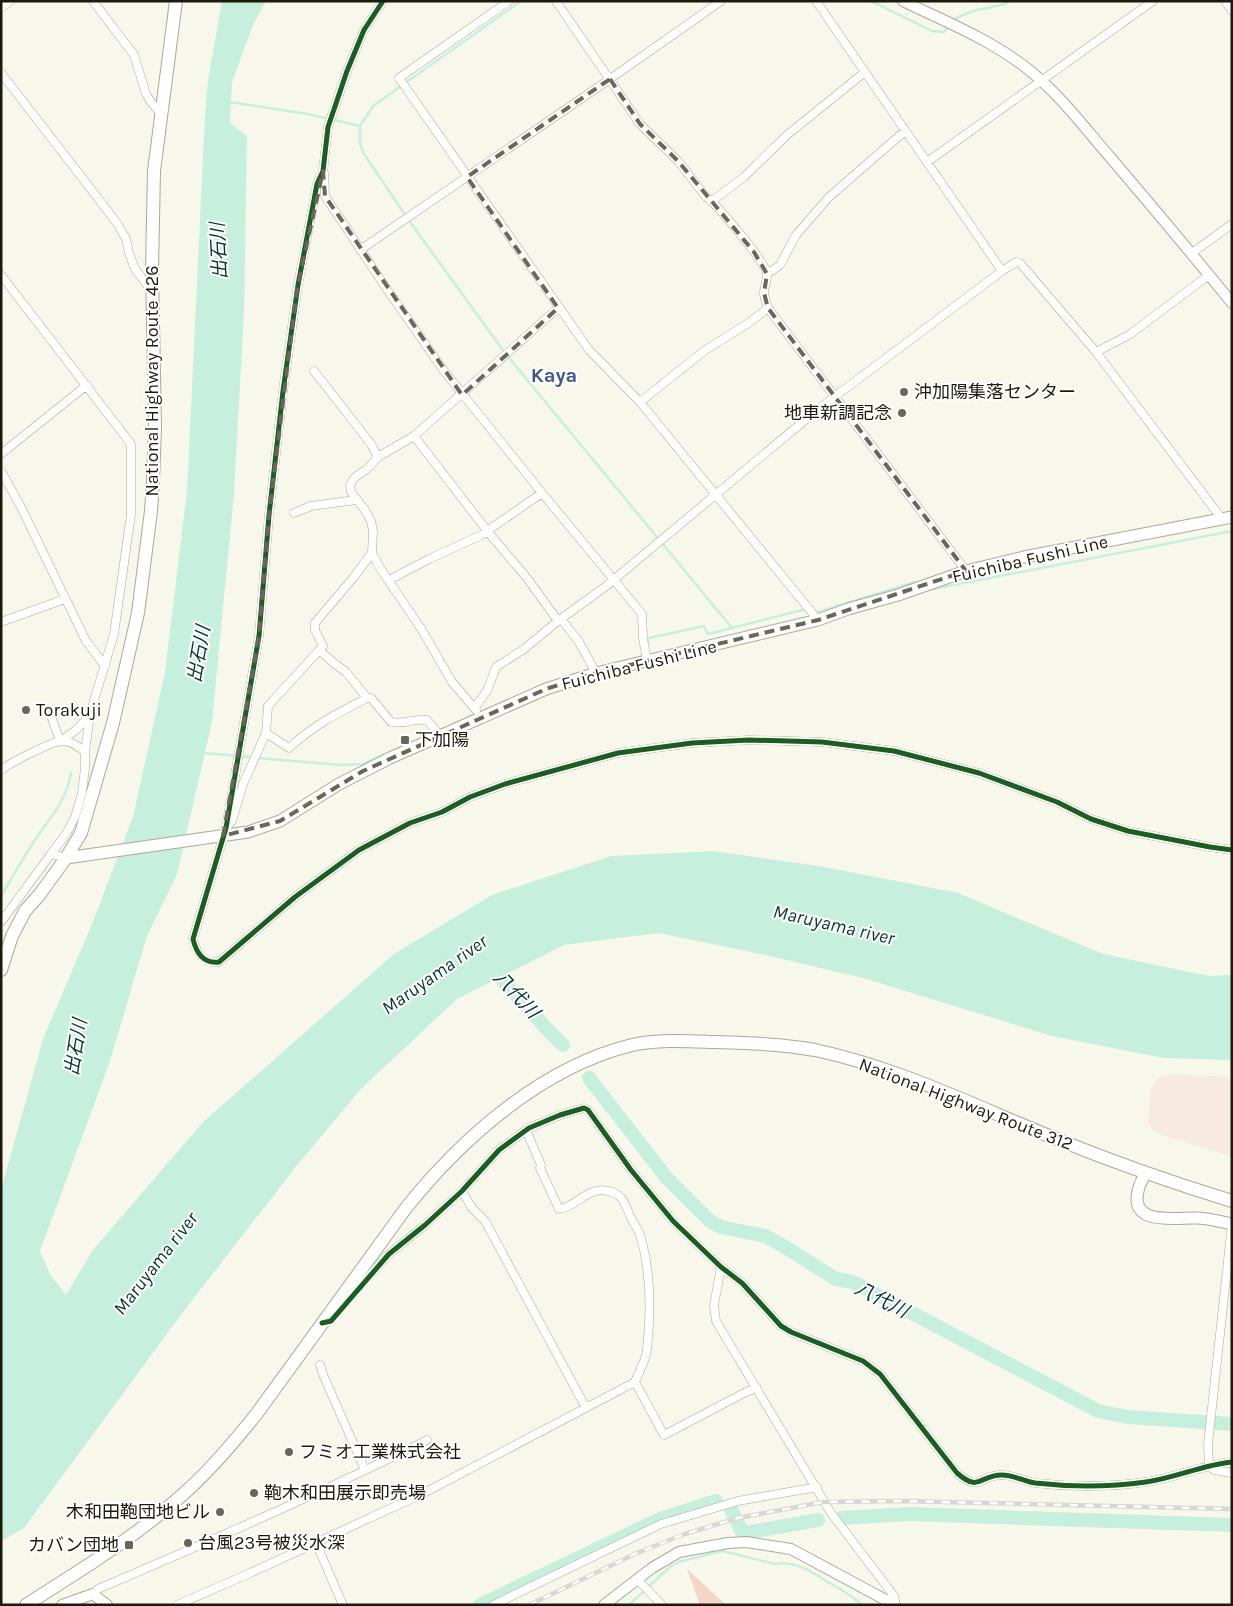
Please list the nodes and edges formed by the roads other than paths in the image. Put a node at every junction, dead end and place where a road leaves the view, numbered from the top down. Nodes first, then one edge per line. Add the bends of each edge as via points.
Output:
1 (10, 1) edge
2 (92, 1) edge
3 (176, 1) edge
4 (383, 1) edge
5 (508, 1) edge
6 (556, 1) edge
7 (721, 1) edge
8 (816, 1) edge
9 (903, 1) edge
10 (1153, 1) edge
11 (1225, 1) edge
12 (1, 8) edge
13 (1232, 11) edge
14 (1, 72) edge
15 (865, 72) junction
16 (610, 80) junction
17 (1042, 82) junction
18 (161, 114) junction
19 (905, 132) junction
20 (927, 162) junction
21 (324, 171) junction
22 (467, 177) junction
23 (712, 201) junction
24 (1232, 224) edge
25 (360, 250) junction
26 (1192, 253) junction
27 (1002, 271) junction
28 (767, 274) junction
29 (1, 275) edge
30 (1209, 275) junction
31 (152, 291) junction
32 (1232, 303) edge
33 (558, 308) junction
34 (768, 308) junction
35 (1096, 352) junction
36 (314, 371) dead end
37 (87, 386) junction
38 (462, 395) junction
39 (834, 396) junction
40 (640, 402) junction
41 (414, 436) junction
42 (1, 454) edge
43 (378, 457) junction
44 (1, 471) edge
45 (542, 493) junction
46 (715, 494) junction
47 (356, 500) junction
48 (294, 513) dead end
49 (1227, 518) edge
50 (488, 532) junction
51 (372, 553) junction
52 (966, 571) junction
53 (614, 579) junction
54 (389, 580) junction
55 (65, 599) junction
56 (560, 620) junction
57 (818, 620) junction
58 (1, 622) edge
59 (320, 650) junction
60 (647, 660) junction
61 (105, 666) junction
62 (596, 673) junction
63 (366, 698) junction
64 (475, 708) junction
65 (90, 714) junction
66 (52, 719) dead end
67 (480, 719) junction
68 (266, 733) junction
69 (440, 736) junction
70 (61, 741) junction
71 (84, 752) junction
72 (1, 770) edge
73 (221, 834) junction
74 (1232, 850) edge
75 (51, 854) junction
76 (66, 858) junction
77 (1, 922) edge
78 (1, 970) edge
79 (526, 1130) junction
80 (1145, 1173) junction
81 (462, 1192) junction
82 (1232, 1201) edge
83 (1232, 1224) edge
84 (721, 1267) junction
85 (322, 1324) junction
86 (320, 1365) dead end
87 (636, 1382) junction
88 (757, 1388) junction
89 (586, 1408) junction
90 (427, 1440) dead end
91 (1232, 1462) edge
92 (1209, 1466) junction
93 (365, 1470) junction
94 (1232, 1473) edge
95 (817, 1487) junction
96 (316, 1543) junction
97 (637, 1579) junction
98 (93, 1594) junction
99 (26, 1605) edge
100 (62, 1605) edge
101 (107, 1605) edge
102 (178, 1605) edge
103 (343, 1605) edge
104 (493, 1605) edge
105 (604, 1605) edge
106 (662, 1605) edge
107 (896, 1605) edge

1 - 12 street
2 - 18 street via 134,55 146,94
3 - 18 highway, National Highway Route 426
4 - 21 street via 364,30 347,70 328,127
5 - 22 street via 399,78
6 - 16 street
7 - 16 street
8 - 15 street
9 - 17 street via 984,39
10 - 17 street
11 - 13 street
14 - 31 street via 117,224 136,269
15 - 19 street
15 - 23 street
16 - 22 street
16 - 23 street via 640,124
17 - 20 street
17 - 26 street
18 - 31 highway, National Highway Route 426 via 154,171
19 - 20 street
19 - 28 street via 829,197 796,235 780,265
20 - 27 street
21 - 25 street via 324,196
21 - 73 street via 317,184 298,285 270,506 259,636
22 - 25 street
22 - 33 street
23 - 28 street via 754,252
24 - 26 street
25 - 38 street
26 - 30 street
27 - 35 street via 1016,262 1020,263
27 - 39 street
28 - 34 street via 764,293
29 - 37 street
30 - 32 street
30 - 35 street via 1129,335
31 - 76 highway, National Highway Route 426 via 153,481 138,613 104,757 81,833
33 - 38 street
33 - 40 street via 589,350
34 - 39 street
34 - 40 street via 704,351
35 - 49 street
36 - 43 street
37 - 42 street
37 - 61 street via 131,444 131,514 117,618
38 - 41 street
38 - 45 street
39 - 46 street
39 - 52 street
40 - 46 street
41 - 43 street
41 - 50 street
43 - 47 street via 350,485
44 - 55 street
45 - 50 street
45 - 53 street
46 - 53 street
46 - 57 street
47 - 48 street via 311,506
47 - 51 street via 371,521
49 - 52 main road, Fuichiba Fushi Line
50 - 54 street
50 - 56 street
51 - 54 street
51 - 59 street via 315,623 322,646
52 - 57 main road, Fuichiba Fushi Line
53 - 56 street
53 - 60 street via 642,614
54 - 64 street via 452,682
55 - 58 street
55 - 61 street via 86,641
56 - 62 street via 584,650
56 - 64 street via 496,667 487,691
57 - 60 main road, Fuichiba Fushi Line
59 - 63 street via 346,672
59 - 68 street via 268,706
60 - 62 main road, Fuichiba Fushi Line
61 - 65 street
62 - 67 main road, Fuichiba Fushi Line via 546,689
63 - 68 street via 322,721 289,748
63 - 69 street via 371,698 391,722 427,720
64 - 67 street
65 - 70 street
65 - 71 street
66 - 70 street
67 - 69 main road, Fuichiba Fushi Line
68 - 73 street via 243,784 232,821
69 - 73 main road, Fuichiba Fushi Line via 339,784 280,821 248,832
70 - 71 street via 74,744
70 - 72 street
71 - 75 street via 82,793 75,817
73 - 74 street via 193,939 198,954 212,963 219,962 359,850 410,822 442,812 505,784 618,753 692,742 822,742 894,750 987,775 1091,819 1128,831
73 - 76 main road, Fuichiba Fushi Line
75 - 76 street
75 - 77 street
76 - 78 highway, National Highway Route 426 via 25,911 12,936
79 - 81 street via 499,1150
79 - 84 street via 574,1110 588,1110 673,1221
79 - 87 street via 559,1209 596,1190 617,1194 640,1234 648,1271 649,1312 647,1350
80 - 82 highway, National Highway Route 312
80 - 83 main road via 1137,1201 1149,1217 1198,1218
80 - 85 highway, National Highway Route 312 via 911,1079 813,1050 702,1041 634,1045 582,1063 552,1078 469,1140 406,1208
81 - 85 street via 389,1254 331,1321
81 - 89 street via 485,1221
83 - 92 street via 1208,1444
84 - 88 street via 714,1305 716,1321
84 - 92 street via 742,1283 781,1326 872,1367 957,1473 974,1484 1000,1475 1062,1486 1148,1482
85 - 99 highway, National Highway Route 312 via 239,1436 182,1495 122,1542
86 - 93 street
87 - 88 street via 664,1435
87 - 89 street
88 - 95 street
89 - 96 street via 424,1493
90 - 93 street
91 - 92 street
92 - 94 street
93 - 98 street
95 - 104 street via 738,1501 661,1524
95 - 107 street via 831,1513 894,1596
96 - 102 street
96 - 103 street
97 - 105 street
97 - 106 street
97 - 107 street via 679,1552 746,1542 791,1549
98 - 100 street
98 - 101 street

